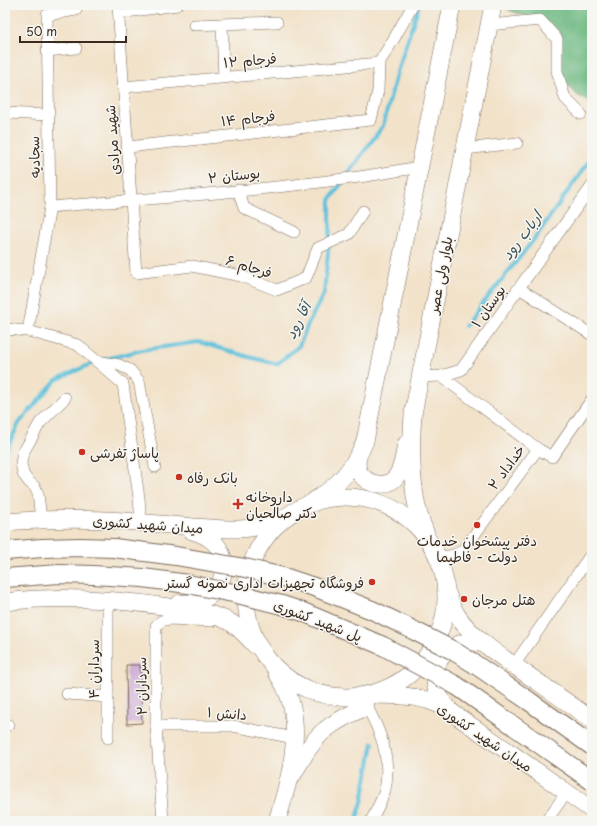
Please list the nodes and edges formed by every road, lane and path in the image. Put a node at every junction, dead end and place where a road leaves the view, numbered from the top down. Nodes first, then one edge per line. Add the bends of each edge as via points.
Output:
1 (76, 5) edge
2 (178, 5) edge
3 (413, 5) edge
4 (452, 5) edge
5 (493, 5) edge
6 (118, 9) edge
7 (277, 22) dead end
8 (222, 24) junction
9 (194, 25) dead end
10 (489, 25) junction
11 (76, 48) dead end
12 (47, 51) junction
13 (379, 63) junction
14 (224, 78) junction
15 (124, 88) junction
16 (5, 113) edge
17 (581, 114) dead end
18 (48, 116) junction
19 (517, 143) dead end
20 (128, 147) junction
21 (465, 149) junction
22 (420, 167) junction
23 (592, 186) edge
24 (238, 190) junction
25 (131, 200) junction
26 (50, 207) junction
27 (363, 211) dead end
28 (294, 232) dead end
29 (136, 272) joint
30 (518, 288) junction
31 (5, 329) edge
32 (28, 331) junction
33 (592, 335) edge
34 (97, 361) junction
35 (441, 376) junction
36 (420, 377) junction
37 (65, 398) dead end
38 (592, 399) edge
39 (412, 414) junction
40 (538, 449) junction
41 (358, 457) junction
42 (156, 467) dead end
43 (294, 513) junction
44 (41, 520) junction
45 (5, 522) edge
46 (141, 522) junction
47 (162, 524) junction
48 (5, 551) edge
49 (434, 551) junction
50 (592, 553) edge
51 (5, 578) edge
52 (444, 580) junction
53 (108, 600) junction
54 (5, 602) edge
55 (146, 604) junction
56 (230, 622) junction
57 (486, 645) junction
58 (267, 659) junction
59 (514, 665) junction
60 (67, 694) dead end
61 (108, 697) junction
62 (365, 699) junction
63 (454, 714) junction
64 (592, 720) edge
65 (156, 726) junction
66 (108, 738) dead end
67 (294, 738) junction
68 (592, 746) edge
69 (592, 780) edge
70 (289, 781) junction
71 (567, 792) junction
72 (592, 810) edge
73 (163, 821) edge
74 (277, 821) edge
75 (371, 821) edge
76 (546, 821) edge

1 - 12 street, سجادیه via 76,10 47,15
2 - 6 street
3 - 13 street
4 - 22 main road
5 - 10 main road, بلوار ولی عصر
6 - 15 street, شهید مرادی
7 - 8 street
8 - 9 street
8 - 14 street
10 - 17 street via 540,20 557,39 557,71 565,98
10 - 21 main road, بلوار ولی عصر
11 - 12 street
12 - 18 street, سجادیه
13 - 14 street, فرجام ۱۲
13 - 20 street, فرجام ۱۴ via 378,91 371,120
14 - 15 street, فرجام ۱۲
15 - 20 street, شهید مرادی
16 - 18 street
18 - 26 street, سجادیه
19 - 21 street
20 - 25 street, شهید مرادی
21 - 36 main road, بلوار ولی عصر
22 - 24 street, بوستان ۲ via 367,176
22 - 41 main road via 368,433
23 - 30 street, بوستان ۱
24 - 25 street, بوستان ۲
24 - 28 street via 244,208
25 - 26 street, بوستان ۲
25 - 29 street, شهید مرادی
26 - 32 street, سجادیه
27 - 29 street, فرجام ۶ via 348,234 318,248 306,278 277,290 241,276 192,266
30 - 33 street
30 - 35 street, بوستان ۱ via 461,370
31 - 32 street
32 - 34 street via 78,345
34 - 42 street via 130,370 139,381
34 - 46 street via 123,384
35 - 36 street, بوستان ۱
35 - 40 street
36 - 39 main road, بلوار ولی عصر
37 - 44 street via 40,423 23,453 21,463 23,474 35,486 38,494
38 - 40 street, خداداد ۲ via 552,457
39 - 41 main road via 400,471 391,481 375,484 365,479 358,470
39 - 49 main road, بلوار ولی عصر via 412,473 415,501 420,520
40 - 49 street, خداداد ۲ via 463,550 454,555
41 - 43 main road via 347,474 334,487
43 - 47 main road, میدان شهید کشوری via 272,524 236,530
43 - 49 main road, میدان شهید کشوری via 315,503 334,499 372,501 406,518 420,530
43 - 58 main road, میدان شهید کشوری via 275,527 263,542 248,578 248,618 254,637
44 - 45 main road, میدان شهید کشوری
44 - 46 main road, میدان شهید کشوری
46 - 47 main road, میدان شهید کشوری
47 - 55 main road via 208,537 220,549 224,574 217,589 204,600 194,603
48 - 68 highway, پل شهید کشوری, bridge via 114,548 176,556 287,578 372,610 452,650
49 - 52 main road, میدان شهید کشوری
50 - 59 street
51 - 69 highway, پل شهید کشوری, bridge via 59,574 143,578 188,584 282,605 383,646 457,686
52 - 57 main road, میدان شهید کشوری via 449,601 459,619
52 - 62 main road, میدان شهید کشوری via 444,618 428,654 399,682
53 - 54 main road, میدان شهید کشوری via 56,598
53 - 55 main road, میدان شهید کشوری
53 - 61 street, سرداران ۴
55 - 56 main road, میدان شهید کشوری via 206,613
56 - 58 main road, میدان شهید کشوری
56 - 65 street, سرداران ۲ via 169,619 156,626
57 - 59 main road, میدان شهید کشوری
57 - 63 main road via 476,642 458,644 449,649 438,663 434,681 436,690
58 - 62 main road, میدان شهید کشوری via 302,687 322,694
58 - 67 main road via 290,699
59 - 64 main road, میدان شهید کشوری
60 - 61 street
61 - 66 street, سرداران ۴
62 - 63 main road, میدان شهید کشوری via 406,696 424,699
62 - 70 main road via 324,730
62 - 75 street via 379,730 386,764 384,790
63 - 71 main road, میدان شهید کشوری
65 - 67 street, دانش ۱ via 233,726
65 - 73 street, سرداران ۲
67 - 70 main road
70 - 74 main road
71 - 72 main road, میدان شهید کشوری
71 - 76 street

